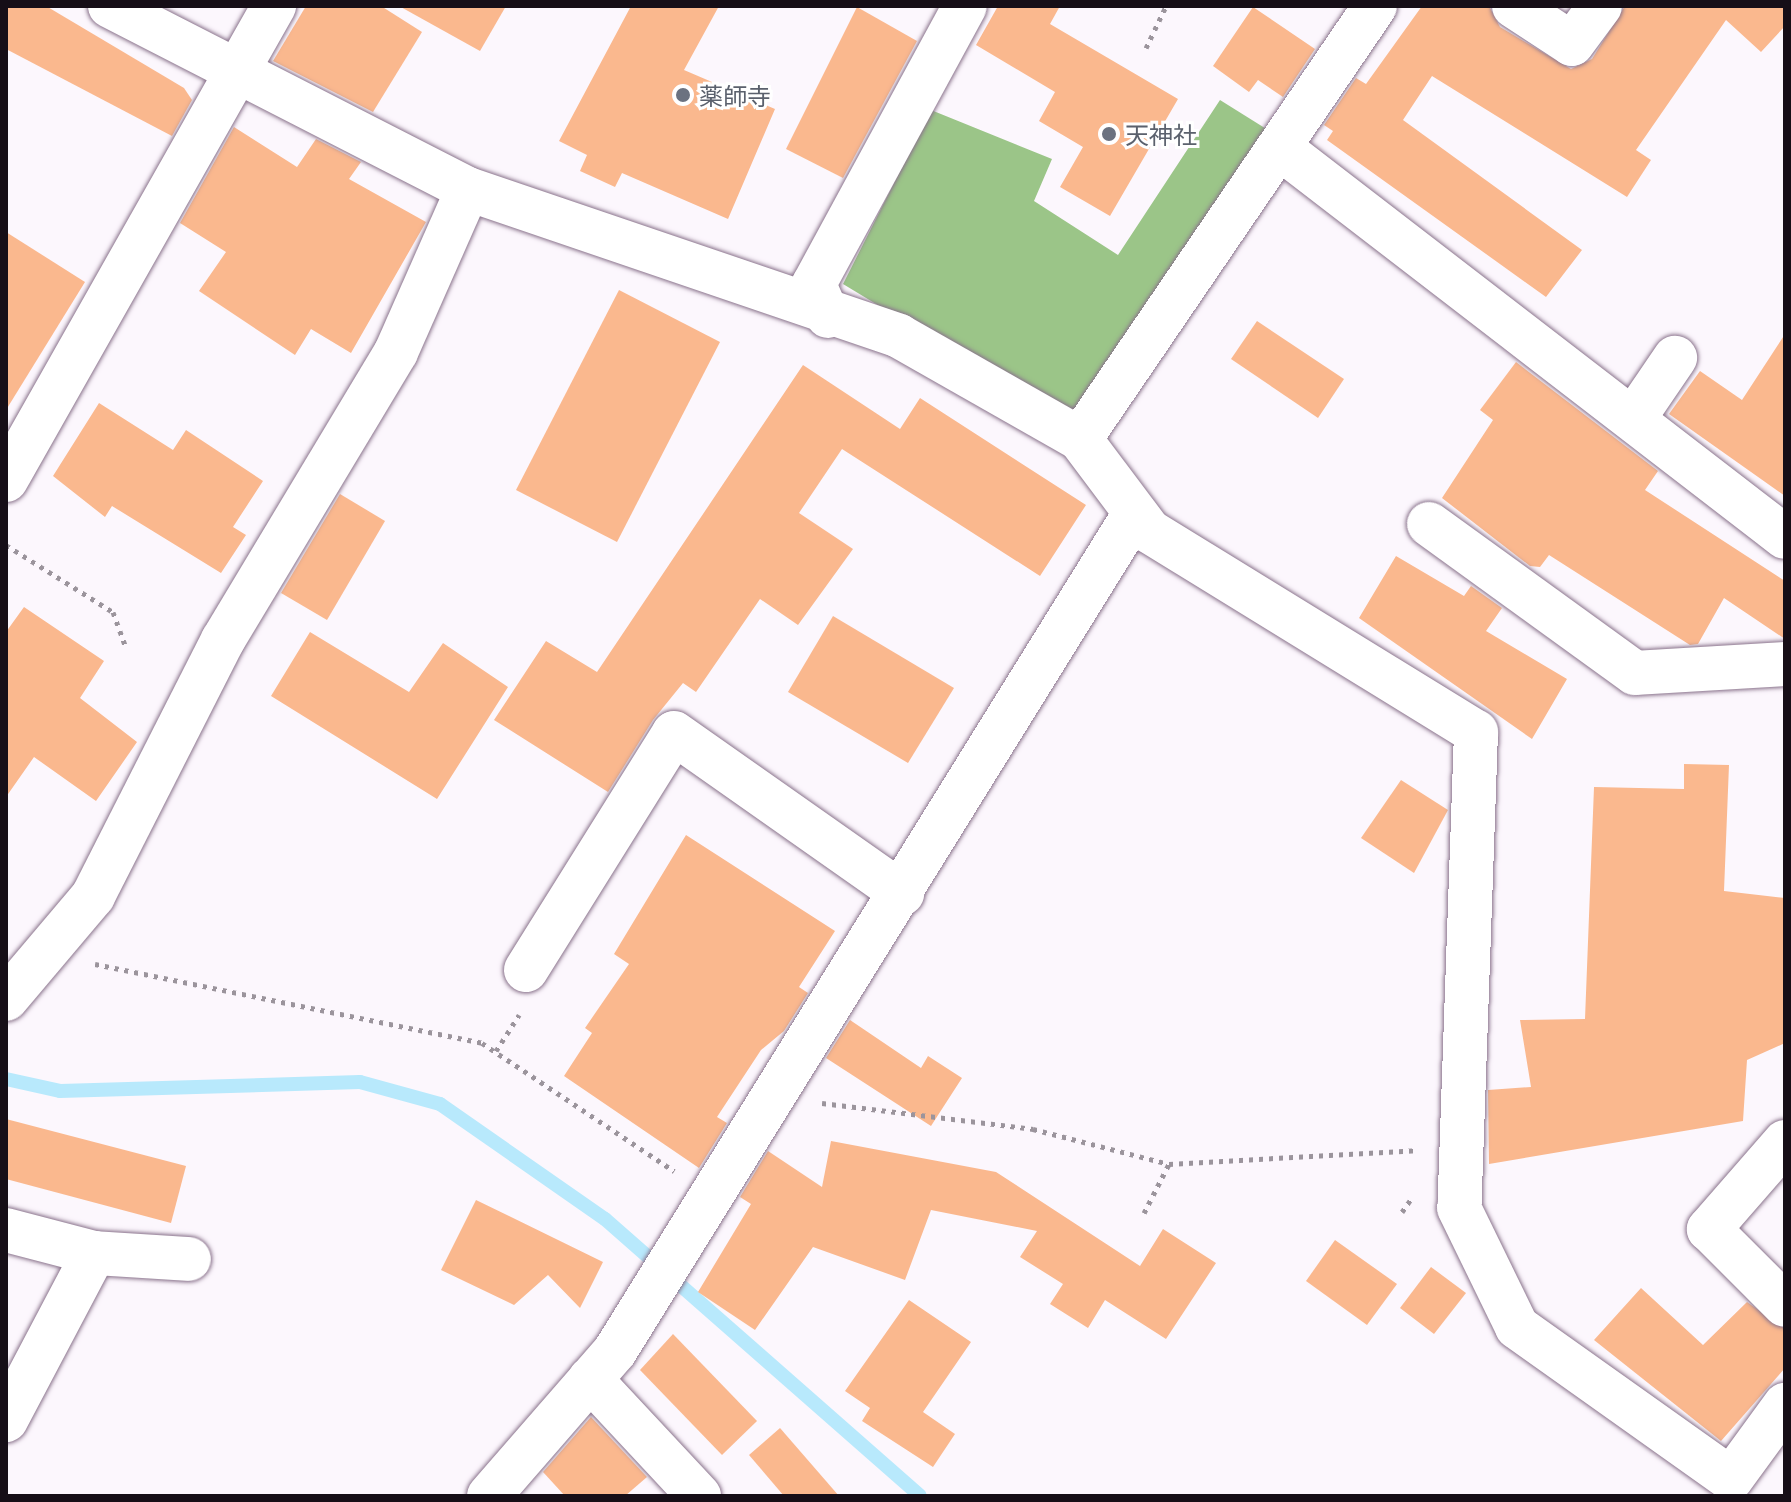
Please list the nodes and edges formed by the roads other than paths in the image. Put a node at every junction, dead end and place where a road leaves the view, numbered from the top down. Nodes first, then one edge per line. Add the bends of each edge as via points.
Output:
1 (110, 6) edge
2 (274, 6) edge
3 (1375, 6) edge
4 (1514, 6) edge
5 (1600, 6) edge
6 (961, 7) edge
7 (236, 74) junction
8 (1280, 148) junction
9 (468, 189) junction
10 (828, 316) junction
11 (1675, 358) dead end
12 (1634, 418) junction
13 (1080, 439) junction
14 (6, 480) edge
15 (1135, 513) junction
16 (1429, 524) dead end
17 (1785, 537) edge
18 (1785, 664) edge
19 (902, 893) junction
20 (526, 970) dead end
21 (6, 999) edge
22 (1785, 1142) edge
23 (6, 1230) edge
24 (94, 1253) junction
25 (189, 1259) dead end
26 (1785, 1305) edge
27 (590, 1379) junction
28 (1785, 1405) edge
29 (6, 1420) edge
30 (1728, 1488) edge
31 (489, 1496) edge
32 (699, 1496) edge

1 - 7 street
2 - 7 street
3 - 8 street
4 - 5 street via 1572,44
6 - 10 street via 814,284
7 - 9 street
7 - 14 street
8 - 12 street
8 - 13 street
9 - 10 street
9 - 21 street via 396,352 231,626 93,896
10 - 13 street via 899,336
11 - 12 street
12 - 17 street
13 - 15 street
15 - 19 street
15 - 30 street via 1149,531 1476,732 1459,1208 1517,1327
16 - 18 street via 1635,673
19 - 20 street via 674,733
19 - 27 street
22 - 26 street via 1709,1229
23 - 24 street
24 - 25 street
24 - 29 street
27 - 31 street
27 - 32 street
28 - 30 street

